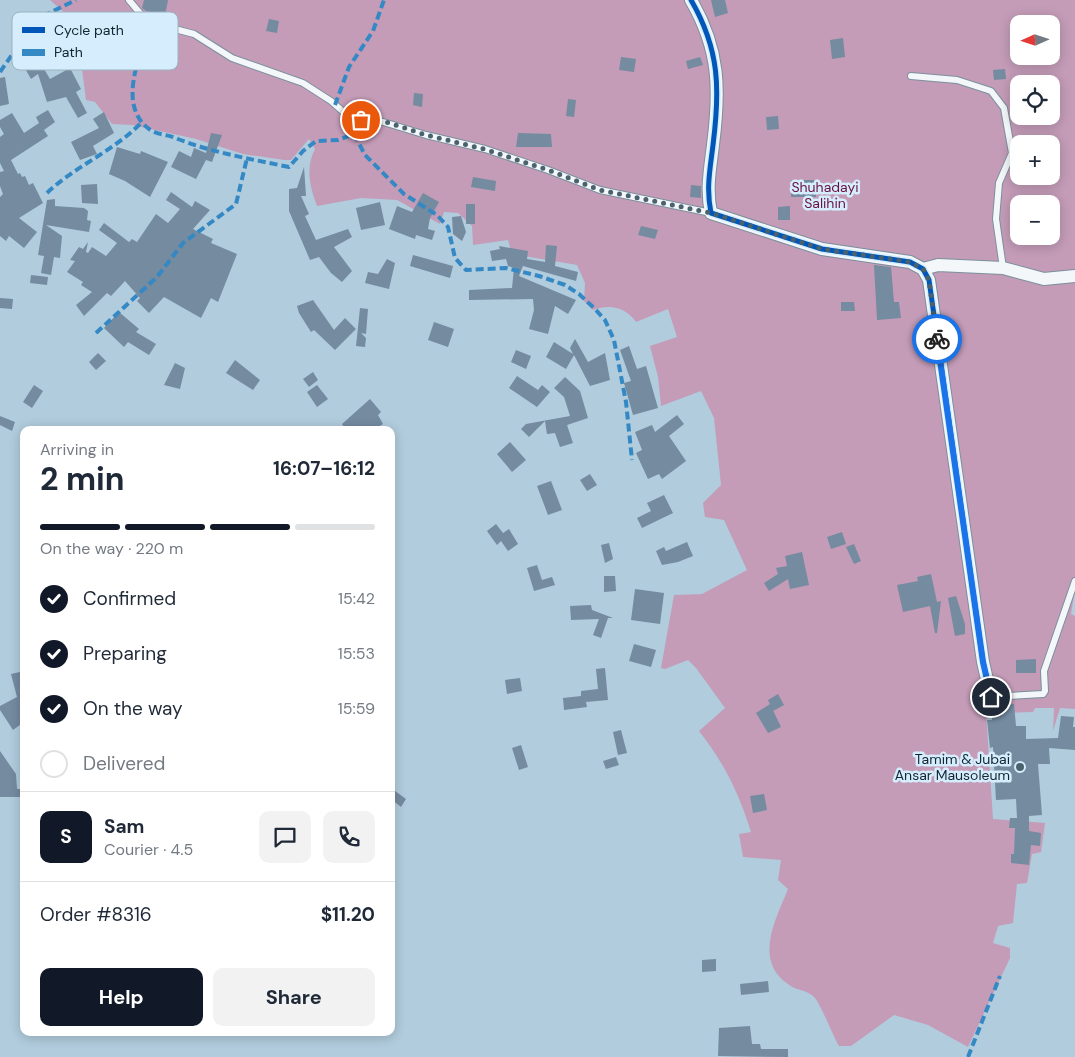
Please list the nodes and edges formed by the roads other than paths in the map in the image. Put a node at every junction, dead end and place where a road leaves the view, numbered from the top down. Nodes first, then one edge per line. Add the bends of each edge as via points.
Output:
1 (130, 0) edge
2 (691, 0) edge
3 (139, 12) edge
4 (178, 30) edge
5 (911, 76) dead end
6 (711, 213) junction
7 (1003, 268) junction
8 (923, 269) junction
9 (1075, 276) edge
10 (1075, 581) edge
11 (991, 697) joint

1 - 3 lane
2 - 6 street via 712,46 718,75 707,194
4 - 6 lane via 194,34 232,58 303,83 348,116 380,120 484,149 600,190
5 - 7 lane via 957,80 991,91 1004,108 1012,153 999,183 996,219
6 - 8 street via 822,249 910,262
7 - 8 street via 938,265
7 - 9 street via 1044,279
8 - 11 street via 929,280 983,662
10 - 11 lane via 1044,671 1045,691 1042,694

